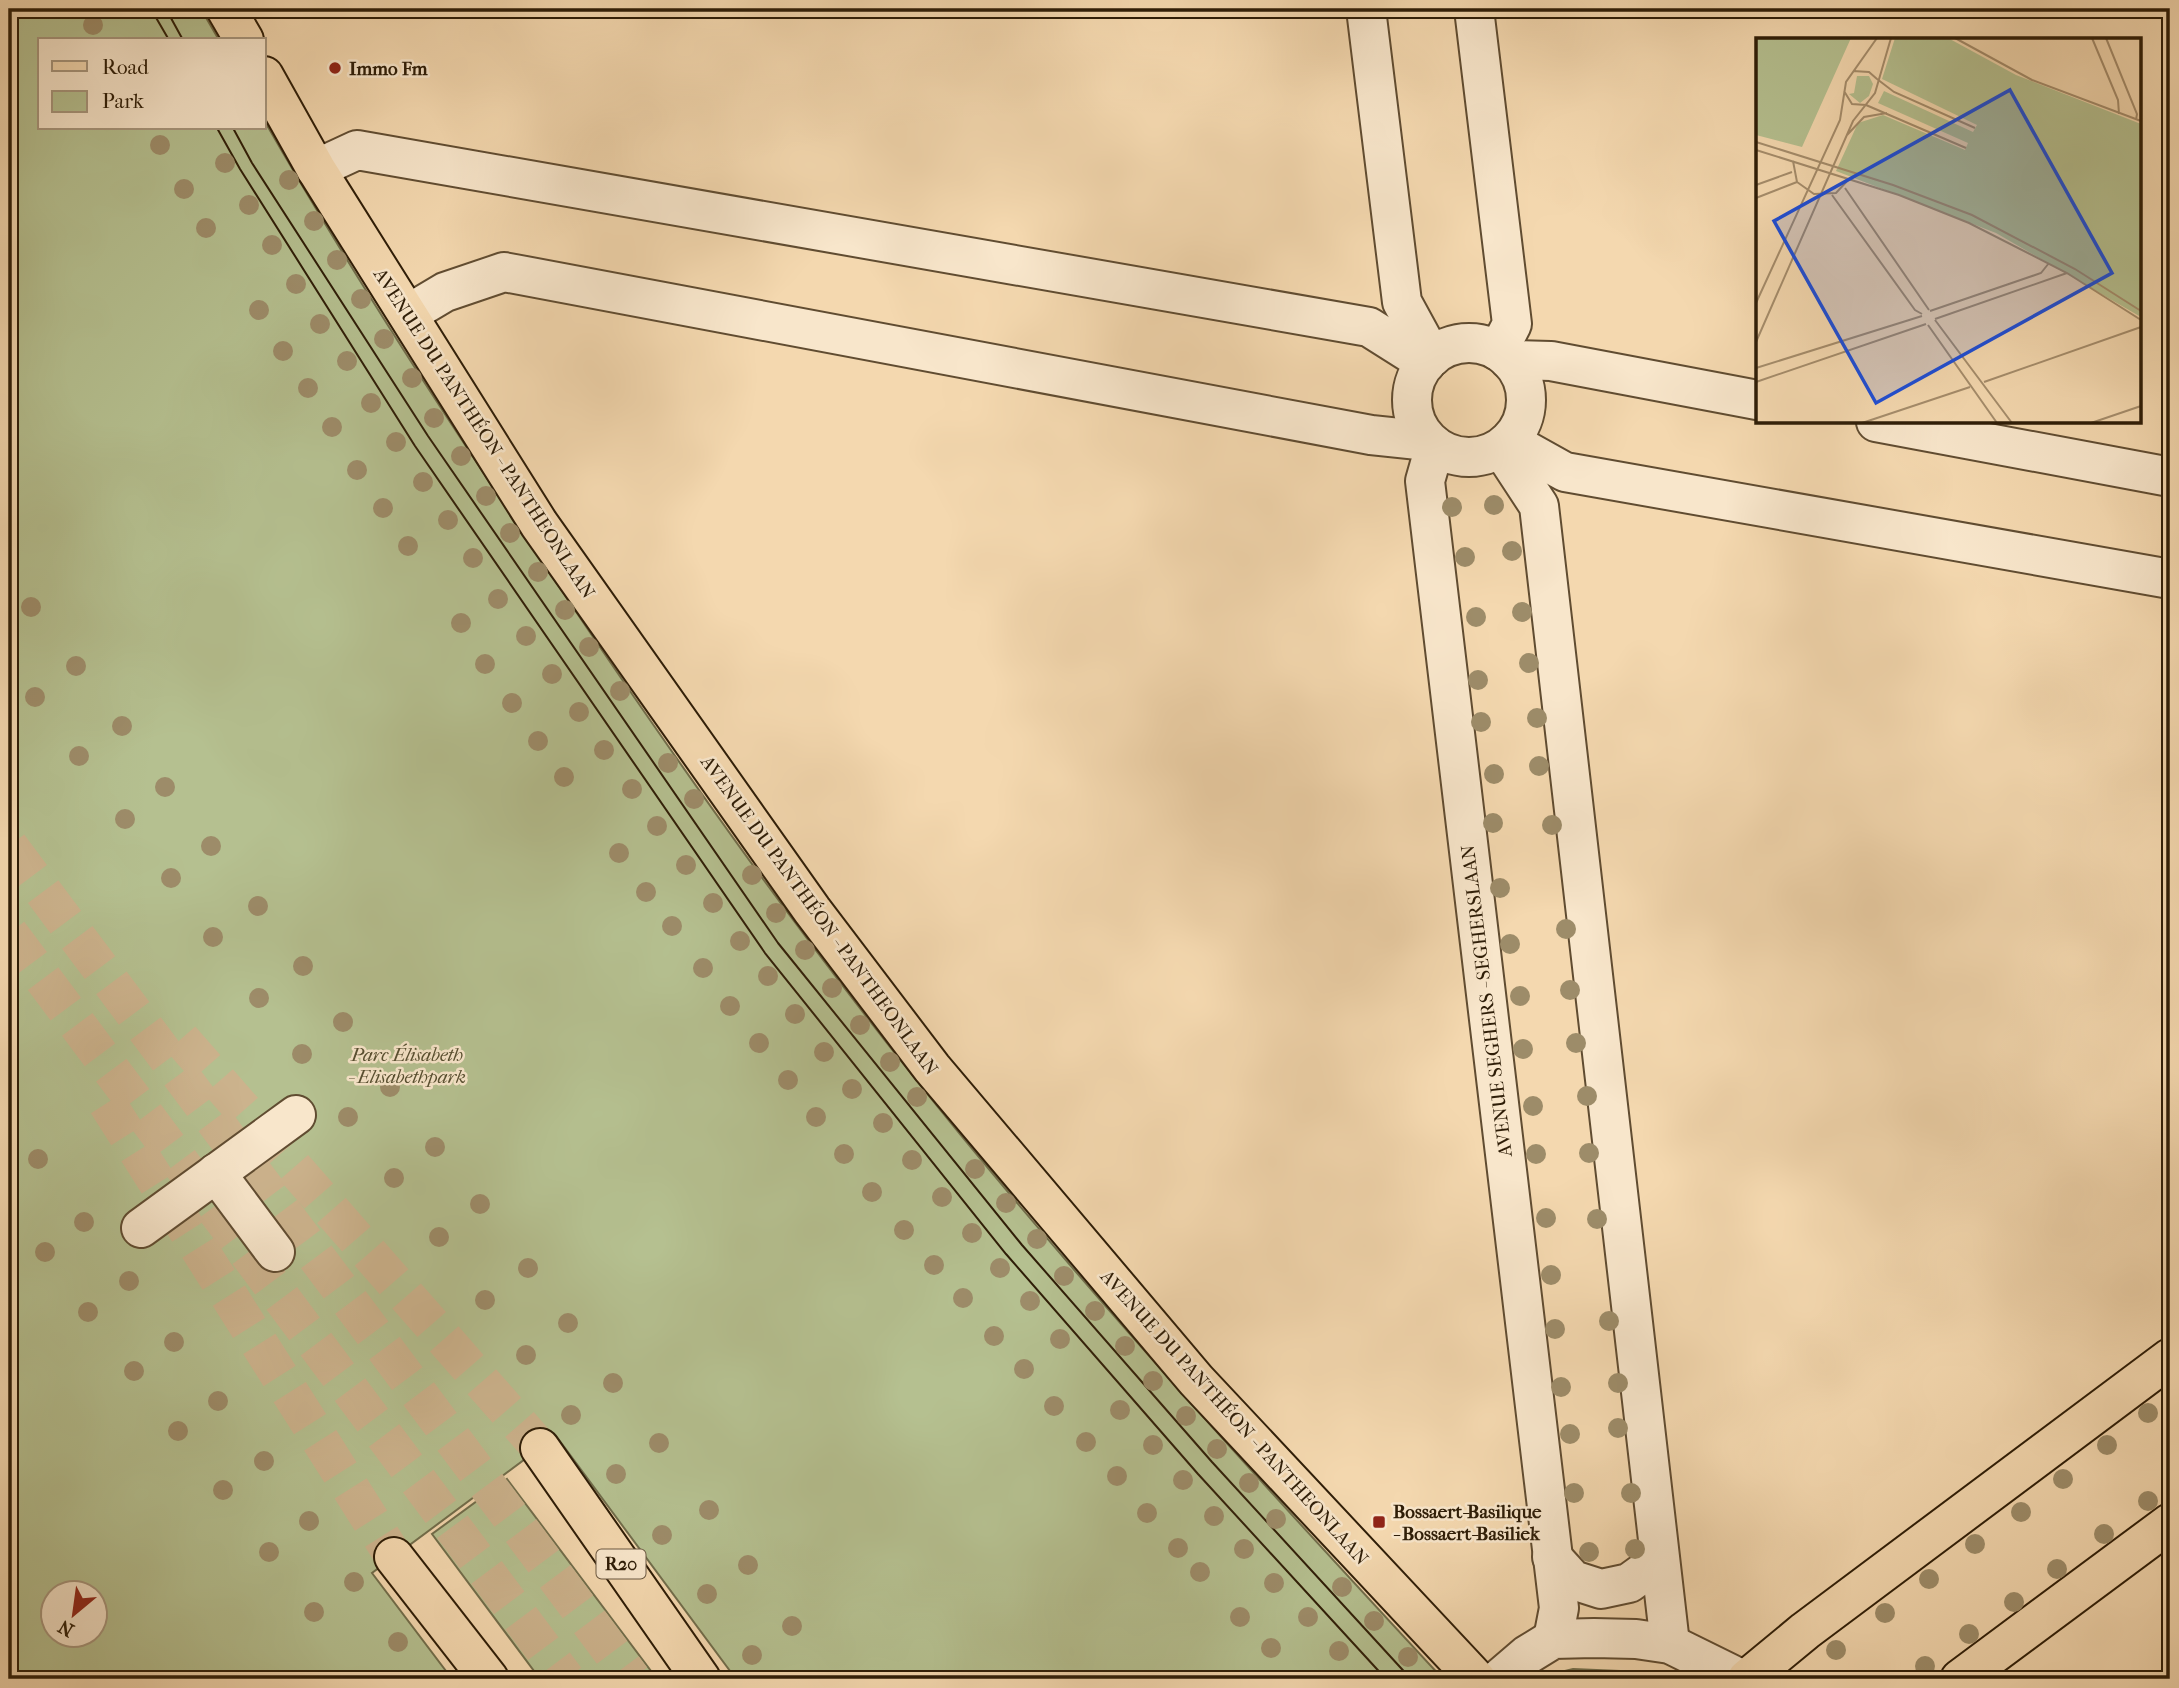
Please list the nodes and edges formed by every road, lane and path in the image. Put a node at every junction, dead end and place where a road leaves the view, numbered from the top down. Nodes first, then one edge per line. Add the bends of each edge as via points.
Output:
1 (226, 9) edge
2 (1366, 9) edge
3 (1475, 9) edge
4 (243, 38) edge
5 (266, 80) edge
6 (316, 169) junction
7 (408, 314) junction
8 (1504, 356) junction
9 (1429, 360) junction
10 (1756, 400) edge
11 (1887, 424) edge
12 (1432, 443) junction
13 (1505, 444) junction
14 (2170, 477) edge
15 (2170, 579) edge
16 (296, 1115) dead end
17 (216, 1173) junction
18 (141, 1228) dead end
19 (275, 1252) dead end
20 (2170, 1358) edge
21 (540, 1448) tunnel mouth
22 (2170, 1523) edge
23 (1658, 1546) junction
24 (394, 1557) tunnel mouth
25 (1552, 1557) junction
26 (1553, 1639) junction
27 (1670, 1644) junction
28 (489, 1679) edge
29 (701, 1679) edge
30 (1476, 1679) edge
31 (1499, 1679) edge
32 (1741, 1679) edge
33 (1747, 1679) edge
34 (1961, 1679) edge

1 - 4 main road
2 - 9 street via 1402,302
3 - 8 street via 1512,324
5 - 6 main road, AVENUE DU PANTHÉON - PANTHEONLAAN
6 - 7 main road, AVENUE DU PANTHÉON - PANTHEONLAAN
6 - 9 street via 357,150 371,152 1369,327
7 - 12 street via 445,292 504,272 1357,433
7 - 30 main road, AVENUE DU PANTHÉON - PANTHEONLAAN via 540,524 812,910 932,1068 1196,1380
8 - 9 street via 1485,346 1457,344
8 - 10 street
8 - 13 street via 1524,386 1526,401 1519,429
9 - 12 street via 1415,381 1412,402 1416,423
11 - 14 street
12 - 13 street via 1460,457 1474,457
12 - 25 street, AVENUE SEGHERS - SEGHERSLAAN via 1425,481
13 - 15 street via 1564,472
13 - 23 street via 1539,506
16 - 17 street
17 - 18 street
17 - 19 street
20 - 33 main road
21 - 29 main road, R20
22 - 34 main road
23 - 25 street via 1647,1570 1629,1583 1601,1589 1573,1580
23 - 27 street
24 - 28 main road
25 - 26 street, AVENUE SEGHERS - SEGHERSLAAN via 1559,1608
26 - 27 street via 1636,1639
26 - 31 street
27 - 32 street

